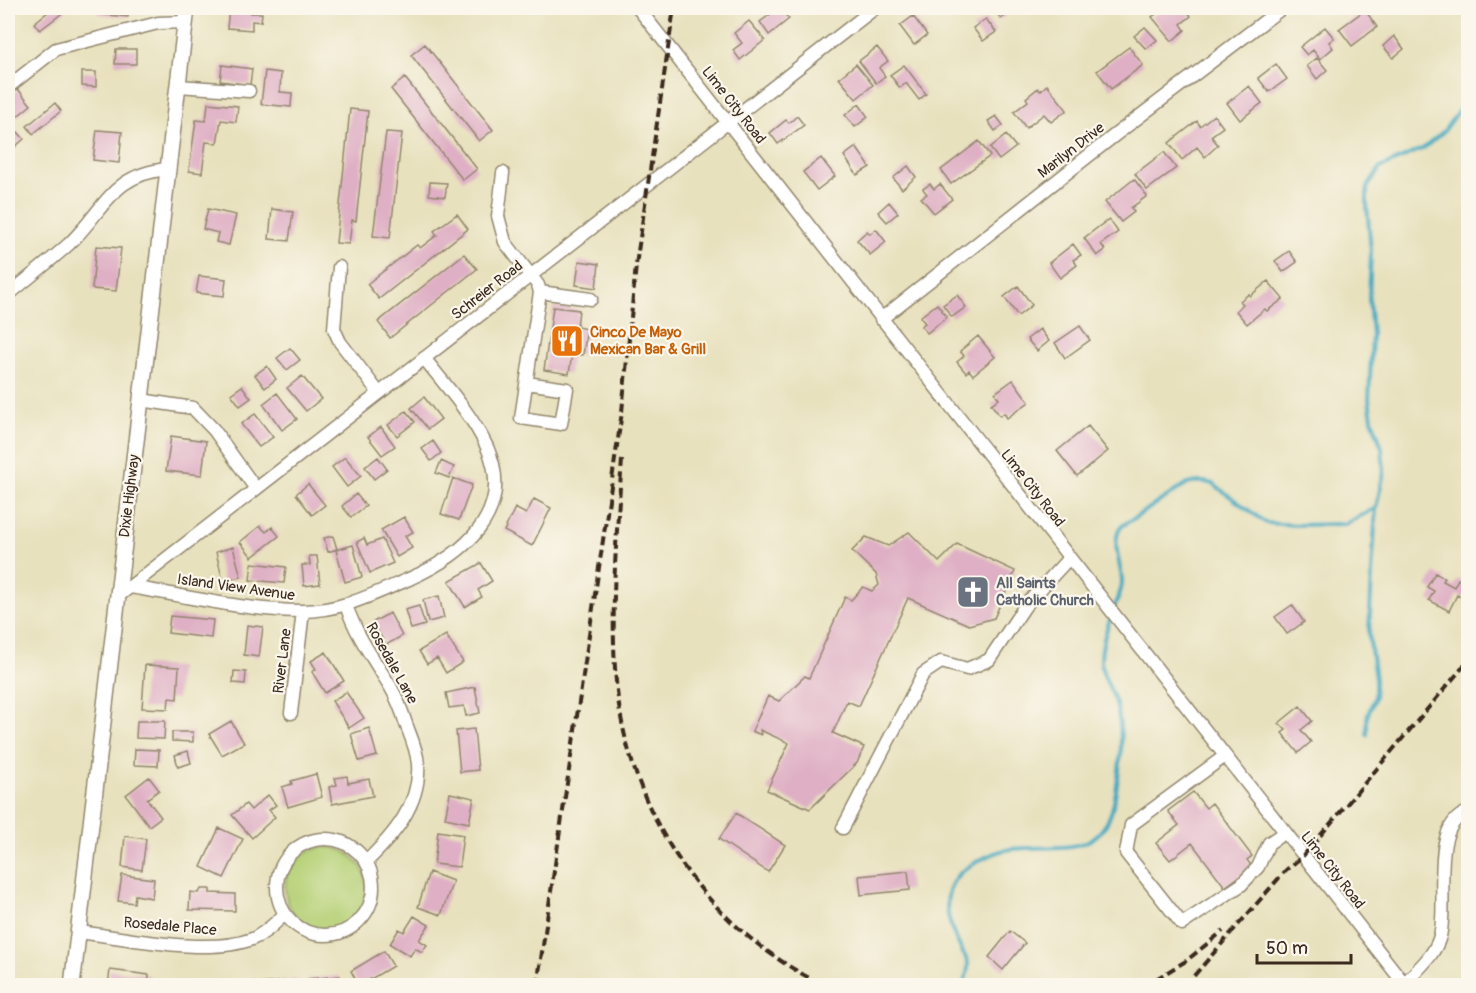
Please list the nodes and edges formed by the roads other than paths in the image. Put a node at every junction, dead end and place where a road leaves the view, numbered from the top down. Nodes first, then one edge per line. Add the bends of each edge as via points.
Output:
1 (638, 8) edge
2 (875, 8) edge
3 (1282, 8) edge
4 (187, 15) edge
5 (178, 86) junction
6 (8, 87) edge
7 (249, 91) dead end
8 (728, 122) junction
9 (168, 169) junction
10 (503, 173) dead end
11 (339, 267) dead end
12 (531, 275) junction
13 (540, 292) junction
14 (8, 295) edge
15 (591, 300) dead end
16 (881, 318) junction
17 (424, 358) junction
18 (527, 383) junction
19 (379, 393) junction
20 (141, 400) junction
21 (256, 489) junction
22 (1069, 558) junction
23 (131, 586) junction
24 (117, 597) junction
25 (346, 606) junction
26 (303, 611) junction
27 (291, 713) dead end
28 (1225, 756) junction
29 (1468, 812) edge
30 (843, 828) dead end
31 (1285, 832) junction
32 (366, 862) junction
33 (285, 914) junction
34 (79, 932) junction
35 (1405, 985) edge
36 (72, 986) edge

1 - 8 street, Lime City Road
2 - 8 street, Schreier Road
3 - 16 street, Marilyn Drive
4 - 5 main road, Dixie Highway
4 - 6 street via 56,49
5 - 7 street
5 - 9 main road, Dixie Highway
8 - 12 street, Schreier Road
8 - 16 street, Lime City Road
9 - 14 street via 138,174 122,185 70,243
9 - 20 main road, Dixie Highway
10 - 12 street via 498,216 505,242
11 - 19 street via 334,329 339,342
12 - 13 street
12 - 17 street, Schreier Road
13 - 15 street
13 - 18 street
16 - 22 street, Lime City Road
17 - 19 street, Schreier Road
17 - 25 street, Island View Avenue via 488,449 495,478 493,497 476,534 456,553
18 - 18 street via 521,418 561,424 567,389
19 - 21 street, Schreier Road
20 - 21 street via 193,408 214,430
20 - 24 main road, Dixie Highway
21 - 23 street, Schreier Road
22 - 28 street, Lime City Road
22 - 30 street via 1025,606 989,660 967,669 941,662 923,674
23 - 24 street, Schreier Road
23 - 26 street, Island View Avenue via 250,607
24 - 34 main road, Dixie Highway
25 - 26 street, Island View Avenue
25 - 32 street, Rosedale Lane via 398,702 418,763 408,812
26 - 27 street, River Lane
28 - 31 street, Lime City Road
28 - 31 street via 1131,825 1126,853 1182,924 1241,885 1258,867 1269,843
29 - 35 street via 1460,815 1450,828 1443,847 1440,936 1433,953
31 - 35 street, Lime City Road
32 - 33 street via 372,875 372,896 364,915 350,928 322,935 303,930
32 - 33 street via 351,847 334,840 299,847 278,878
33 - 34 street, Rosedale Place via 255,938 219,946
34 - 36 main road, Dixie Highway

